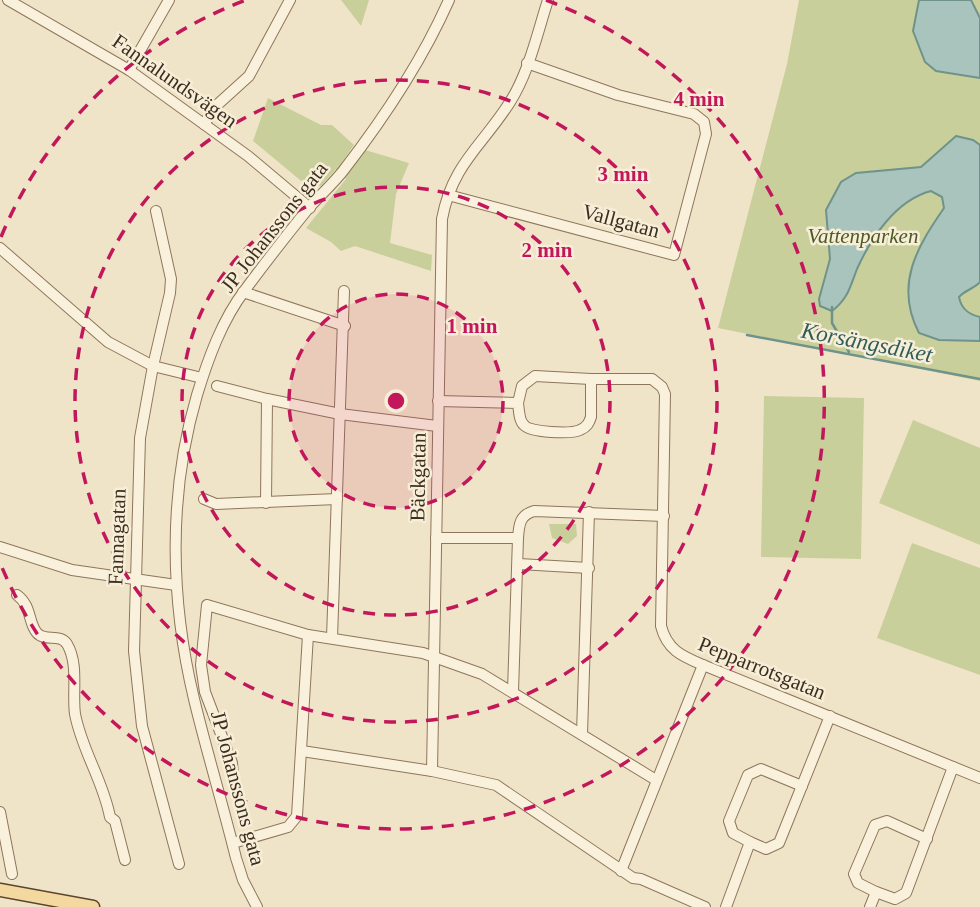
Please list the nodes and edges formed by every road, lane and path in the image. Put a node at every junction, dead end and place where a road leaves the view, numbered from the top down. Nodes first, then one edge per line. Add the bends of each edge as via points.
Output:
1 (8, 0) edge
2 (169, 0) edge
3 (290, 0) edge
4 (449, 0) edge
5 (548, 0) edge
6 (527, 63) junction
7 (129, 70) junction
8 (204, 124) junction
9 (447, 195) junction
10 (310, 208) junction
11 (156, 211) dead end
12 (0, 248) edge
13 (344, 291) dead end
14 (243, 292) junction
15 (345, 326) junction
16 (153, 366) junction
17 (202, 379) junction
18 (591, 379) junction
19 (217, 386) dead end
20 (267, 399) junction
21 (438, 401) junction
22 (518, 403) junction
23 (340, 414) junction
24 (437, 426) junction
25 (204, 499) dead end
26 (337, 499) junction
27 (266, 503) junction
28 (589, 512) junction
29 (664, 516) junction
30 (436, 538) junction
31 (518, 538) junction
32 (0, 547) edge
33 (519, 564) junction
34 (589, 568) junction
35 (135, 579) junction
36 (176, 585) junction
37 (17, 596) dead end
38 (308, 635) junction
39 (332, 638) junction
40 (435, 657) junction
41 (703, 666) junction
42 (513, 691) junction
43 (830, 716) junction
44 (582, 734) junction
45 (302, 751) junction
46 (954, 767) junction
47 (432, 771) junction
48 (233, 775) dead end
49 (980, 778) edge
50 (656, 780) junction
51 (802, 786) junction
52 (0, 811) edge
53 (927, 839) junction
54 (750, 842) junction
55 (233, 843) junction
56 (125, 860) dead end
57 (179, 864) dead end
58 (621, 871) junction
59 (12, 874) dead end
60 (0, 890) edge
61 (876, 892) junction
62 (93, 907) edge
63 (257, 907) edge
64 (705, 907) edge
65 (726, 907) edge
66 (870, 907) edge

1 - 7 street, Fannalundsvägen
2 - 7 street
3 - 8 street via 249,76 217,105
4 - 10 street, JP Johanssons gata via 399,92
5 - 6 street, Bäckgatan
6 - 9 street, Bäckgatan via 510,103 468,155
6 - 9 street, Vallgatan via 618,95 694,114 704,121 706,134 674,255
7 - 8 street, Fannalundsvägen
8 - 10 street, Fannalundsvägen
9 - 21 street, Bäckgatan via 442,219
10 - 14 street, JP Johanssons gata
11 - 16 street, Fannagatan via 171,279
12 - 16 street via 88,327
13 - 15 street
14 - 15 street
14 - 17 street, JP Johanssons gata
15 - 23 street
16 - 17 street
16 - 35 street, Fannagatan via 139,438
17 - 36 street, JP Johanssons gata via 178,485
18 - 22 street via 535,376 522,386
18 - 22 street via 591,417 576,432 526,428
18 - 29 street, Pepparrotsgatan via 652,379 662,387
19 - 20 street
20 - 23 street
20 - 27 street
21 - 22 street
21 - 24 street, Bäckgatan
23 - 24 street
23 - 26 street
24 - 30 street, Bäckgatan
25 - 27 street via 216,504
26 - 27 street
26 - 39 street
28 - 29 street
28 - 31 street via 529,513 521,520
28 - 34 street
29 - 41 street, Pepparrotsgatan via 661,626 673,650
30 - 31 street
30 - 40 street, Bäckgatan
31 - 33 street
32 - 35 street via 72,570
33 - 34 street
33 - 42 street
34 - 44 street
35 - 36 street
35 - 57 street, Fannagatan via 134,651 142,726
36 - 55 street, JP Johanssons gata via 193,697
37 - 56 street via 37,633 67,643 80,736 102,785
38 - 39 street
38 - 45 street
38 - 48 street via 207,605 201,665 205,692
39 - 40 street
40 - 42 street
40 - 47 street, Bäckgatan
41 - 43 street, Pepparrotsgatan
41 - 50 street
42 - 44 street
43 - 46 street, Pepparrotsgatan
43 - 51 street
44 - 50 street
45 - 47 street
45 - 55 street via 293,823
46 - 49 street, Pepparrotsgatan
46 - 53 street
47 - 58 street via 496,785
50 - 58 street
51 - 54 street via 779,843 766,849
51 - 54 street via 761,769 748,775 729,821 733,833
52 - 59 street
53 - 61 street via 906,893 895,899
53 - 61 street via 887,821 875,825 854,874 858,883
54 - 65 street
55 - 63 street, JP Johanssons gata via 243,880
58 - 64 street
60 - 62 main road
61 - 66 street

